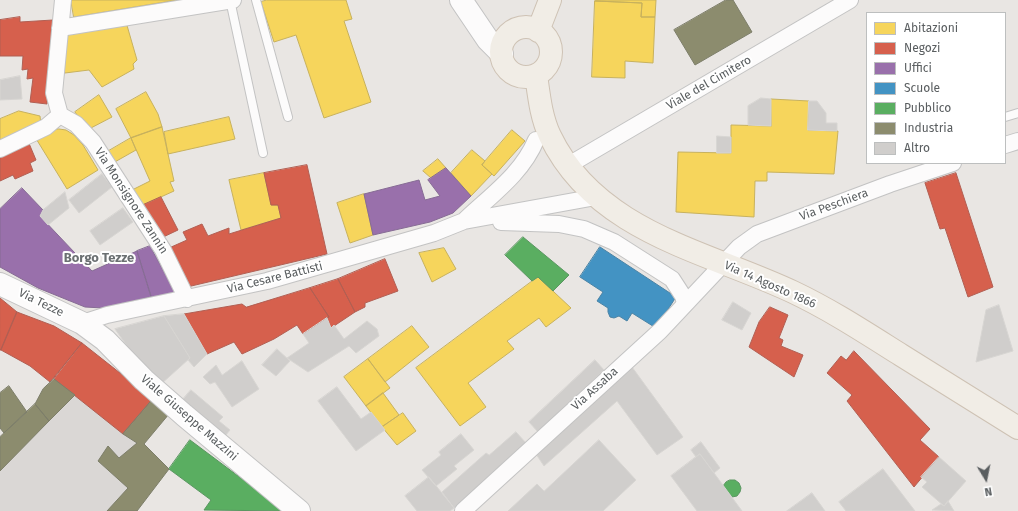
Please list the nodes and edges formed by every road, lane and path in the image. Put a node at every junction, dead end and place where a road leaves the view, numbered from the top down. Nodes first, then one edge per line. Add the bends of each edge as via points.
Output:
1 (62, 0) edge
2 (230, 0) edge
3 (233, 0) edge
4 (256, 0) edge
5 (461, 0) edge
6 (550, 0) edge
7 (850, 0) edge
8 (60, 28) junction
9 (538, 31) junction
10 (502, 54) junction
11 (529, 76) junction
12 (1018, 113) edge
13 (60, 115) junction
14 (288, 117) dead end
15 (1006, 117) edge
16 (536, 140) junction
17 (1018, 141) edge
18 (1006, 145) edge
19 (0, 149) edge
20 (263, 153) dead end
21 (946, 164) edge
22 (567, 166) junction
23 (596, 197) junction
24 (464, 221) junction
25 (724, 264) junction
26 (0, 284) edge
27 (188, 299) junction
28 (685, 303) junction
29 (82, 323) junction
30 (1018, 428) edge
31 (298, 511) edge
32 (463, 511) edge

1 - 8 street
2 - 3 street
2 - 8 street
2 - 20 lane
4 - 14 lane
5 - 10 street via 488,40
6 - 9 main road
7 - 22 street, Viale del Cimitero
8 - 13 street via 54,93
9 - 10 main road via 531,28 517,30 505,39
9 - 11 main road via 549,42 551,58 543,71
10 - 11 main road via 510,71
11 - 16 main road, Via 14 Agosto 1866 via 528,119
11 - 22 main road, Via 14 Agosto 1866 via 550,135
12 - 15 lane
13 - 19 street via 46,127
13 - 27 street, Via Monsignore Zannin via 76,124 93,142 163,250
16 - 22 main road, Via 14 Agosto 1866 via 550,156
16 - 24 street, Via Cesare Battisti via 516,172
17 - 18 street
21 - 25 street, Via Peschiera via 757,234 739,247
22 - 23 main road, Via 14 Agosto 1866
23 - 24 street, Via Cesare Battisti
23 - 25 main road, Via 14 Agosto 1866 via 626,218 685,248
24 - 27 street, Via Cesare Battisti via 434,233 336,262
24 - 28 street, Via Cesare Battisti via 546,223 584,229 614,242 672,279
25 - 28 street, Via Assaba
25 - 30 main road, Via 14 Agosto 1866 via 793,292 864,332
26 - 29 street, Via Tezze
27 - 29 street, Via Cesare Battisti
28 - 32 street, Via Assaba via 660,331
29 - 31 street, Viale Giuseppe Mazzini via 105,340 144,380 184,415

